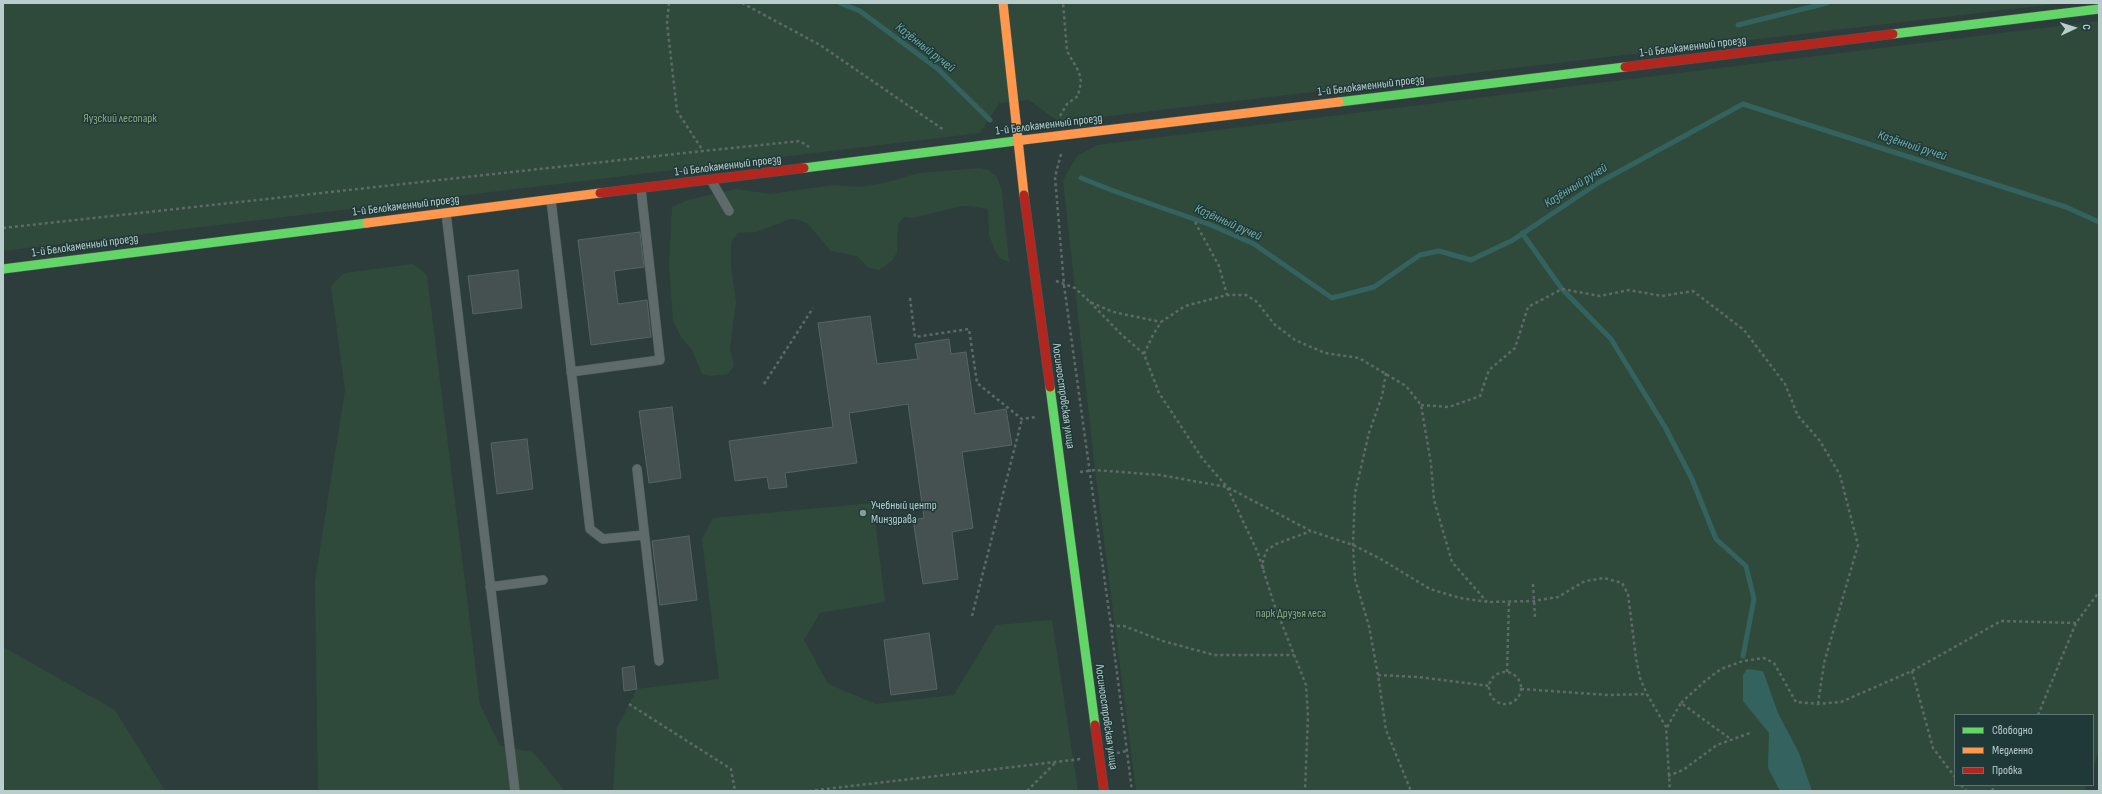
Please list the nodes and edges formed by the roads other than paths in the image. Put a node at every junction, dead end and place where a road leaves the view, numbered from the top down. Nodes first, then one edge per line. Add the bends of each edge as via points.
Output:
1 (1003, 3) edge
2 (2099, 10) edge
3 (1017, 142) junction
4 (711, 180) junction
5 (641, 189) junction
6 (551, 200) junction
7 (729, 211) dead end
8 (446, 213) junction
9 (3, 269) edge
10 (571, 372) junction
11 (637, 468) dead end
12 (644, 535) junction
13 (543, 580) dead end
14 (490, 587) junction
15 (659, 661) dead end
16 (515, 791) edge
17 (1104, 791) edge

1 - 3 street, Лосиноостровская улица
2 - 3 street, 1-й Белокаменный проезд
3 - 4 street, 1-й Белокаменный проезд
3 - 17 street, Лосиноостровская улица
4 - 5 street, 1-й Белокаменный проезд
4 - 7 lane
5 - 6 street, 1-й Белокаменный проезд
5 - 10 lane via 660,360
6 - 8 street, 1-й Белокаменный проезд
6 - 10 lane
8 - 9 street, 1-й Белокаменный проезд
8 - 14 lane
10 - 12 lane via 590,529 602,540
11 - 12 lane
12 - 15 lane
13 - 14 lane
14 - 16 lane

